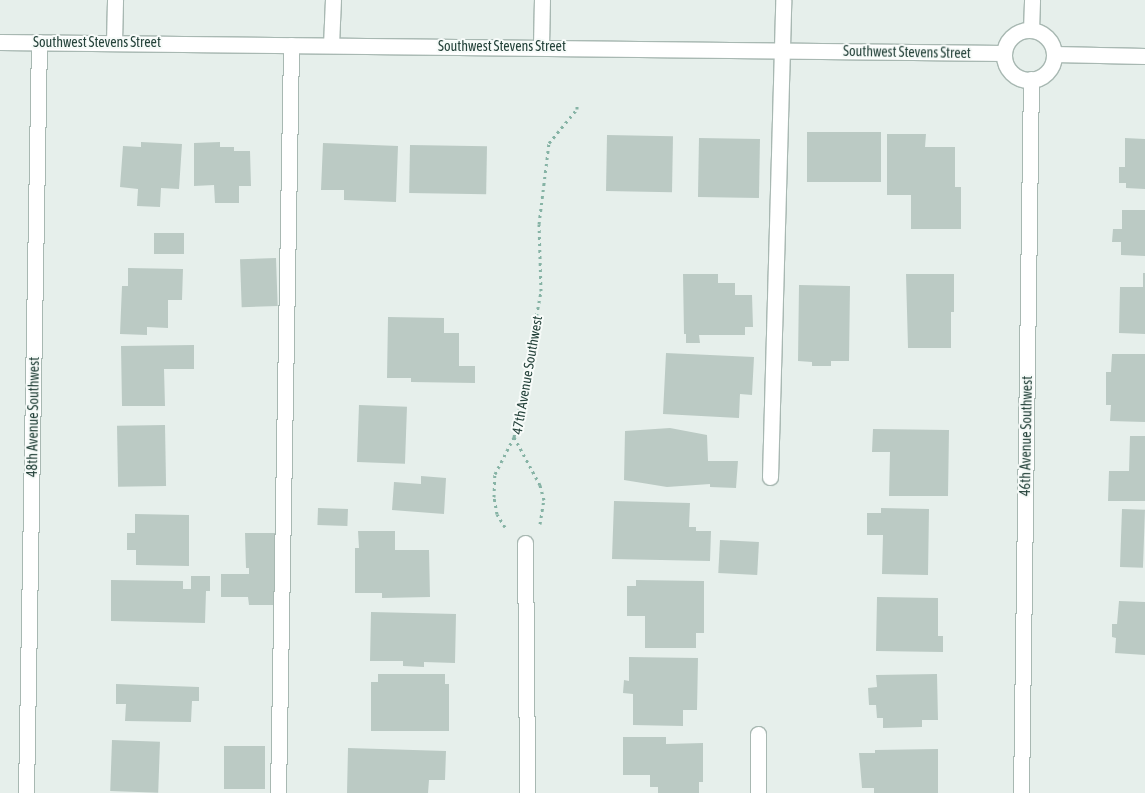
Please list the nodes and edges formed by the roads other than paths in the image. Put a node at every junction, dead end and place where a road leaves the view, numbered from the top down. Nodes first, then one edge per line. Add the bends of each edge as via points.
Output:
1 (115, 0) edge
2 (333, 0) edge
3 (542, 0) edge
4 (783, 0) edge
5 (1032, 0) edge
6 (1031, 30) junction
7 (0, 42) edge
8 (39, 42) junction
9 (114, 42) junction
10 (291, 45) junction
11 (331, 45) junction
12 (542, 46) junction
13 (782, 50) junction
14 (1004, 53) junction
15 (1054, 54) junction
16 (1145, 56) edge
17 (1031, 79) junction
18 (770, 477) dead end
19 (525, 543) road end
20 (758, 734) dead end
21 (26, 793) edge
22 (278, 793) edge
23 (527, 793) edge
24 (758, 793) edge
25 (1021, 793) edge

1 - 9 street
2 - 11 street
3 - 12 street
4 - 13 street
5 - 6 street
6 - 14 street via 1011,37
6 - 15 street via 1048,38
7 - 8 street, Southwest Stevens Street
8 - 9 street, Southwest Stevens Street
8 - 21 street, 48th Avenue Southwest
9 - 10 street, Southwest Stevens Street
10 - 11 street, Southwest Stevens Street
10 - 22 street
11 - 12 street, Southwest Stevens Street
12 - 13 street, Southwest Stevens Street
13 - 14 street, Southwest Stevens Street
13 - 18 street
14 - 17 street via 1007,68 1013,75
15 - 16 street
15 - 17 street via 1050,68 1037,79
17 - 25 street, 46th Avenue Southwest
19 - 23 street
20 - 24 street

